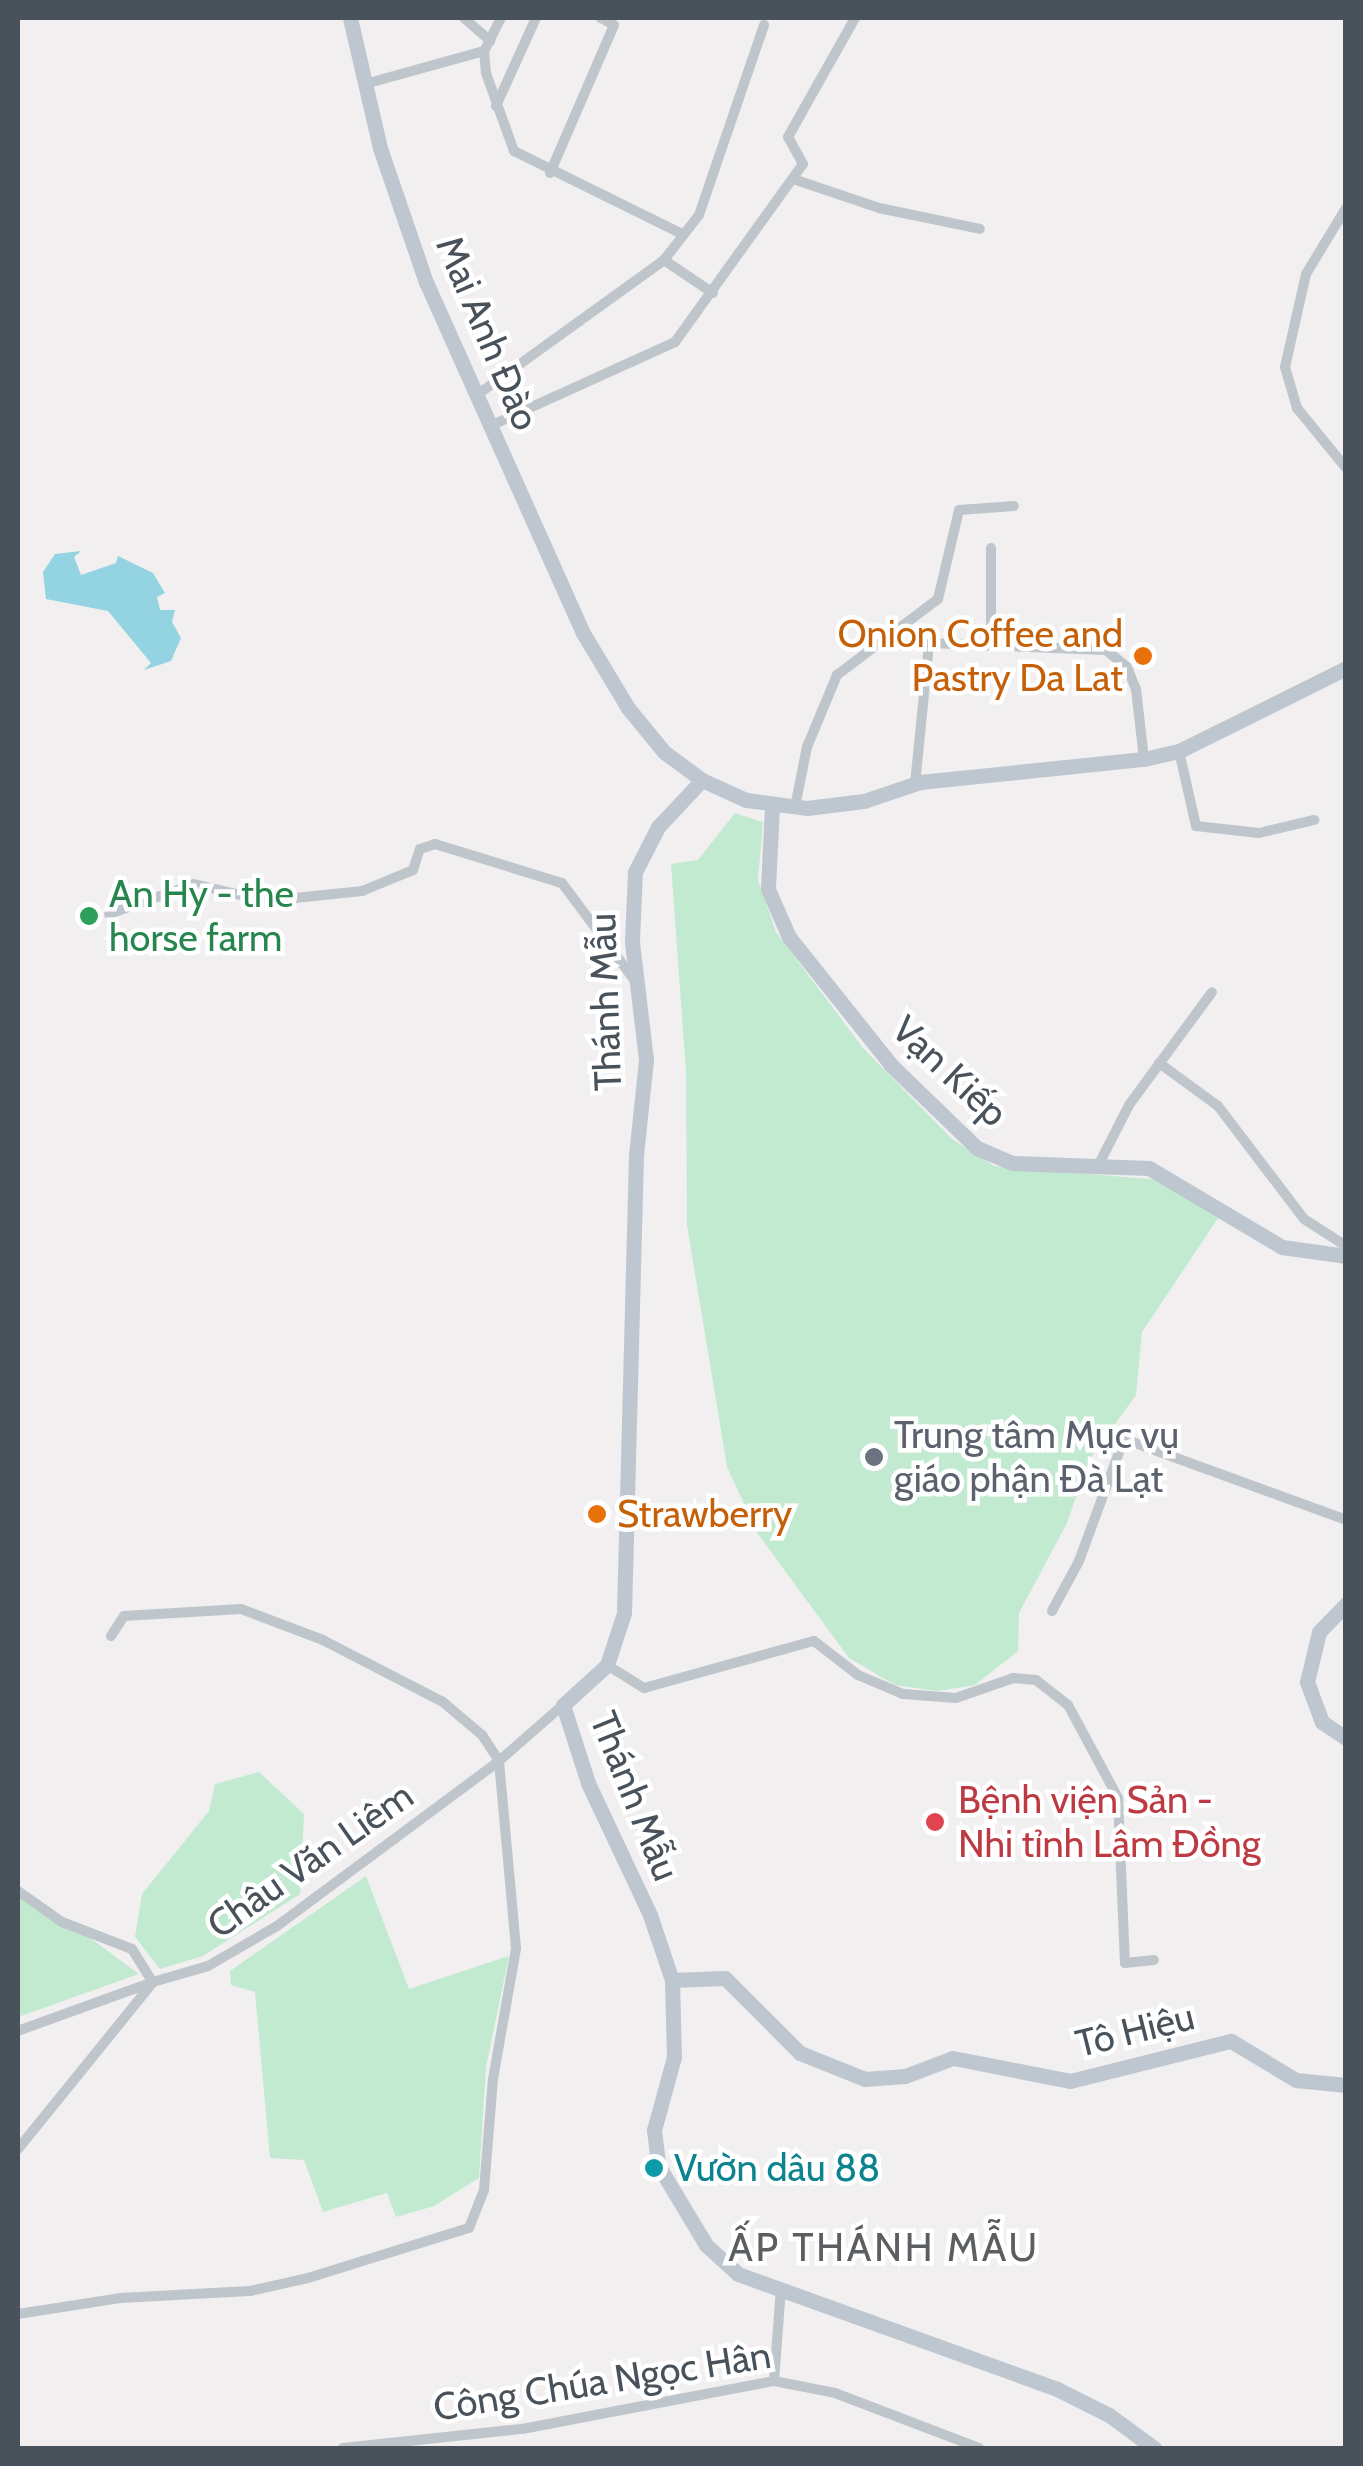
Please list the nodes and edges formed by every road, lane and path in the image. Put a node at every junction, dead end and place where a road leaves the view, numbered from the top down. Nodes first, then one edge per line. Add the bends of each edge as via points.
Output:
1 (350, 18) edge
2 (464, 18) edge
3 (502, 18) edge
4 (536, 18) edge
5 (600, 18) edge
6 (855, 18) edge
7 (764, 25) dead end
8 (487, 46) junction
9 (364, 84) junction
10 (495, 107) junction
11 (550, 173) junction
12 (793, 179) junction
13 (1346, 208) edge
14 (980, 229) dead end
15 (682, 234) junction
16 (664, 260) junction
17 (713, 294) junction
18 (476, 395) junction
19 (490, 426) junction
20 (1346, 468) edge
21 (1014, 506) dead end
22 (991, 548) dead end
23 (991, 642) junction
24 (1346, 668) edge
25 (1179, 752) junction
26 (1144, 759) junction
27 (702, 780) junction
28 (915, 784) junction
29 (772, 806) junction
30 (795, 807) junction
31 (1314, 820) dead end
32 (110, 914) dead end
33 (636, 982) junction
34 (1212, 992) dead end
35 (1159, 1062) junction
36 (1100, 1162) junction
37 (1346, 1246) edge
38 (1346, 1256) edge
39 (1346, 1520) edge
40 (1346, 1604) edge
41 (1052, 1611) dead end
42 (112, 1636) dead end
43 (607, 1665) junction
44 (564, 1705) junction
45 (1346, 1738) edge
46 (499, 1761) junction
47 (18, 1891) edge
48 (1154, 1960) dead end
49 (672, 1980) junction
50 (153, 1982) junction
51 (18, 2031) edge
52 (1346, 2085) edge
53 (18, 2149) edge
54 (780, 2288) junction
55 (18, 2314) edge
56 (774, 2381) junction
57 (344, 2448) edge
58 (979, 2448) edge
59 (1154, 2448) edge

1 - 9 main road, Mai Anh Đào
2 - 8 street
3 - 8 street
4 - 10 street
5 - 11 street via 614,25
6 - 12 street via 788,138 804,158
7 - 15 street via 699,214
8 - 9 street
8 - 10 street
9 - 18 main road, Mai Anh Đào via 426,282
10 - 11 street via 514,150
11 - 15 street via 661,218
12 - 14 street via 880,208
12 - 17 street
13 - 20 street via 1306,274 1285,367 1298,408
15 - 16 street
16 - 17 street
16 - 18 street
17 - 19 street via 675,342
18 - 19 main road, Mai Anh Đào
19 - 27 main road, Mai Anh Đào via 601,662 664,752
21 - 30 street via 959,510 938,599 838,676 807,747
22 - 23 street
23 - 26 street via 1106,650 1127,667 1136,689
23 - 28 street via 930,642
24 - 25 main road, Mai Anh Đào
25 - 26 main road, Mai Anh Đào
25 - 31 street via 1196,826 1260,834
26 - 28 main road, Mai Anh Đào
27 - 29 main road, Mai Anh Đào
27 - 33 main road, Thánh Mẫu via 658,827 635,872
28 - 30 main road, Mai Anh Đào via 864,800
29 - 30 main road, Mai Anh Đào
29 - 36 main road, Vạn Kiếp via 767,878 774,909 809,966 891,1065 964,1137 998,1159
32 - 33 street via 194,884 266,901 362,891 413,870 420,849 435,844 562,883
33 - 43 main road, Thánh Mẫu via 646,1060 636,1155 626,1568 619,1642
34 - 35 street
35 - 36 street
35 - 37 street via 1218,1106 1304,1219
36 - 38 main road, Vạn Kiếp via 1164,1173 1282,1246
39 - 41 street via 1124,1439 1080,1561
40 - 45 main road via 1319,1632 1307,1682 1317,1715
42 - 46 street via 124,1616 203,1608 271,1617 470,1718
43 - 44 main road, Thánh Mẫu
43 - 48 street via 644,1688 814,1641 858,1675 904,1694 956,1698 1013,1678 1036,1680 1076,1717 1118,1798 1125,1962
44 - 46 street, Châu Văn Liêm
44 - 49 main road, Thánh Mẫu via 588,1783 650,1915
46 - 50 street, Châu Văn Liêm via 252,1943 208,1966
46 - 55 street via 516,1948 474,2224 277,2286
47 - 50 street via 62,1922 132,1949
49 - 52 main road, Tô Hiệu via 725,1978 800,2053 865,2078 905,2076 962,2058 1070,2081 1231,2041 1296,2080
49 - 54 main road, Thánh Mẫu via 674,2057 654,2130 658,2165 726,2266
50 - 51 street, Châu Văn Liêm
50 - 53 street
54 - 56 street
54 - 59 main road, Thánh Mẫu via 1057,2389
56 - 57 street, Công Chúa Ngọc Hân via 522,2429
56 - 58 street, Công Chúa Ngọc Hân via 835,2393

